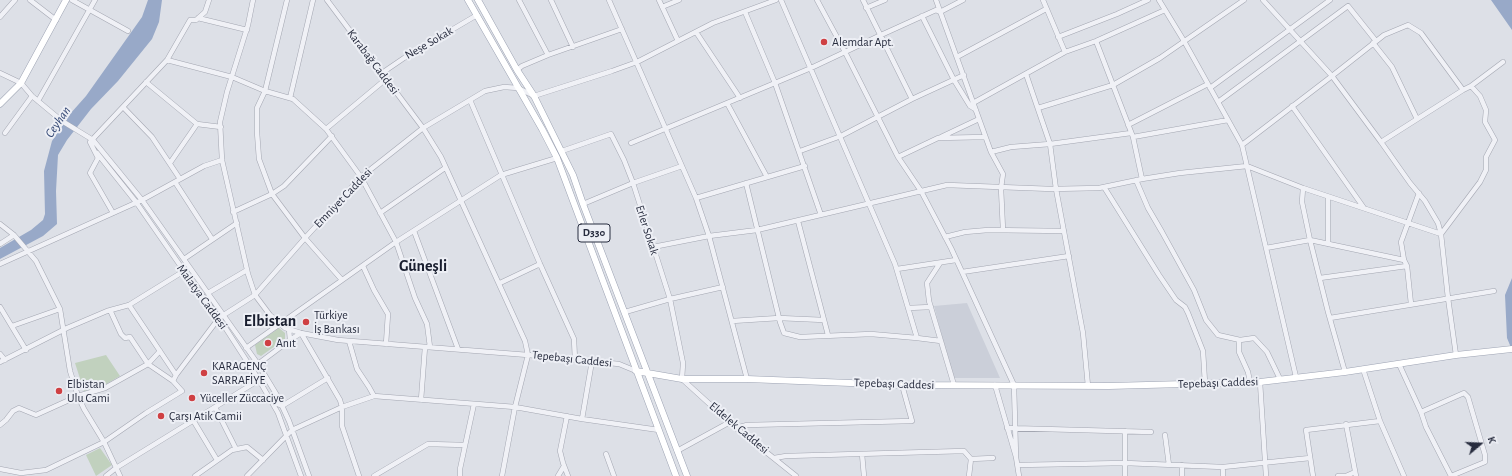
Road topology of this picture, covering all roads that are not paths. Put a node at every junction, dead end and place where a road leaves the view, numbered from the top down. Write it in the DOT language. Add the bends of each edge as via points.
graph roads {
  1 [pos="15,0"];
  2 [pos="30,0"];
  3 [pos="66,0"];
  4 [pos="72,0"];
  5 [pos="95,0"];
  6 [pos="209,0"];
  7 [pos="253,0"];
  8 [pos="287,0"];
  9 [pos="313,0"];
  10 [pos="327,0"];
  11 [pos="468,0"];
  12 [pos="478,0"];
  13 [pos="519,0"];
  14 [pos="550,0"];
  15 [pos="609,0"];
  16 [pos="659,0"];
  17 [pos="679,0"];
  18 [pos="776,0"];
  19 [pos="781,0"];
  20 [pos="816,0"];
  21 [pos="863,0"];
  22 [pos="885,0"];
  23 [pos="936,0"];
  24 [pos="963,0"];
  25 [pos="1043,0"];
  26 [pos="1148,0"];
  27 [pos="1159,0"];
  28 [pos="1244,0"];
  29 [pos="1263,0"];
  30 [pos="1330,0"];
  31 [pos="766,2"];
  32 [pos="662,7"];
  33 [pos="866,8"];
  34 [pos="1046,9"];
  35 [pos="90,10"];
  36 [pos="1165,10"];
  37 [pos="745,12"];
  38 [pos="940,12"];
  39 [pos="477,15"];
  40 [pos="922,16"];
  41 [pos="0,17"];
  42 [pos="198,18"];
  43 [pos="56,20"];
  44 [pos="622,29"];
  45 [pos="247,30"];
  46 [pos="1290,31"];
  47 [pos="128,32"];
  48 [pos="696,32"];
  49 [pos="881,35"];
  50 [pos="1058,37"];
  51 [pos="678,41"];
  52 [pos="1096,41"];
  53 [pos="1184,41"];
  54 [pos="1300,42"];
  55 [pos="1375,42"];
  56 [pos="573,46"];
  57 [pos="845,52"];
  58 [pos="1064,52"];
  59 [pos="548,55"];
  60 [pos="957,57"];
  61 [pos="167,60"];
  62 [pos="637,62"];
  63 [pos="1503,62"];
  64 [pos="811,68"];
  65 [pos="517,70"];
  66 [pos="0,73"];
  67 [pos="382,73"];
  68 [pos="1026,74"];
  69 [pos="964,75"];
  70 [pos="1332,76"];
  71 [pos="232,78"];
  72 [pos="386,79"];
  73 [pos="954,80"];
  74 [pos="146,82"];
  75 [pos="775,83"];
  76 [pos="21,84"];
  77 [pos="1113,85"];
  78 [pos="1209,86"];
  79 [pos="1471,86"];
  80 [pos="518,88"];
  81 [pos="1463,90"];
  82 [pos="265,91"];
  83 [pos="32,96"];
  84 [pos="534,96"];
  85 [pos="290,98"];
  86 [pos="740,98"];
  87 [pos="912,99"];
  88 [pos="470,100"];
  89 [pos="38,101"];
  90 [pos="1218,102"];
  91 [pos="727,103"];
  92 [pos="973,103"];
  93 [pos="0,104"];
  94 [pos="1292,106"];
  95 [pos="123,107"];
  96 [pos="1038,108"];
  97 [pos="975,109"];
  98 [pos="878,116"];
  99 [pos="979,119"];
  100 [pos="1417,119"];
  101 [pos="1228,120"];
  102 [pos="197,124"];
  103 [pos="1128,125"];
  104 [pos="220,127"];
  105 [pos="421,127"];
  106 [pos="326,129"];
  107 [pos="665,129"];
  108 [pos="5,133"];
  109 [pos="1132,135"];
  110 [pos="332,136"];
  111 [pos="841,136"];
  112 [pos="985,137"];
  113 [pos="938,138"];
  114 [pos="91,141"];
  115 [pos="1381,142"];
  116 [pos="631,143"];
  117 [pos="1050,144"];
  118 [pos="1242,145"];
  119 [pos="562,151"];
  120 [pos="800,151"];
  121 [pos="991,152"];
  122 [pos="898,157"];
  123 [pos="557,158"];
  124 [pos="222,160"];
  125 [pos="170,163"];
  126 [pos="682,166"];
  127 [pos="805,166"];
  128 [pos="1247,166"];
  129 [pos="445,168"];
  130 [pos="501,175"];
  131 [pos="768,176"];
  132 [pos="361,177"];
  133 [pos="1142,178"];
  134 [pos="180,179"];
  135 [pos="1136,180"];
  136 [pos="175,182"];
  137 [pos="633,183"];
  138 [pos="746,183"];
  139 [pos="1104,187"];
  140 [pos="1001,188"];
  141 [pos="1303,188"];
  142 [pos="1056,189"];
  143 [pos="921,191"];
  144 [pos="1419,193"];
  145 [pos="272,194"];
  146 [pos="1328,196"];
  147 [pos="696,198"];
  148 [pos="142,200"];
  149 [pos="460,201"];
  150 [pos="136,202"];
  151 [pos="583,204"];
  152 [pos="869,204"];
  153 [pos="1364,208"];
  154 [pos="233,212"];
  155 [pos="113,213"];
  156 [pos="380,213"];
  157 [pos="821,215"];
  158 [pos="798,221"];
  159 [pos="237,223"];
  160 [pos="1407,223"];
  161 [pos="0,224"];
  162 [pos="757,230"];
  163 [pos="1003,230"];
  164 [pos="414,231"];
  165 [pos="1064,231"];
  166 [pos="1441,234"];
  167 [pos="14,235"];
  168 [pos="709,236"];
  169 [pos="945,236"];
  170 [pos="304,238"];
  171 [pos="212,239"];
  172 [pos="1310,240"];
  173 [pos="396,242"];
  174 [pos="0,244"];
  175 [pos="1328,244"];
  176 [pos="653,247"];
  177 [pos="1266,248"];
  178 [pos="27,249"];
  179 [pos="1069,256"];
  180 [pos="184,259"];
  181 [pos="956,260"];
  182 [pos="1404,260"];
  183 [pos="940,263"];
  184 [pos="0,264"];
  185 [pos="540,264"];
  186 [pos="363,266"];
  187 [pos="1407,266"];
  188 [pos="897,269"];
  189 [pos="247,270"];
  190 [pos="184,271"];
  191 [pos="962,272"];
  192 [pos="1320,278"];
  193 [pos="342,280"];
  194 [pos="500,284"];
  195 [pos="723,287"];
  196 [pos="1494,291"];
  197 [pos="208,293"];
  198 [pos="255,295"];
  199 [pos="1448,298"];
  200 [pos="670,299"];
  201 [pos="1411,304"];
  202 [pos="129,305"];
  203 [pos="0,307"];
  204 [pos="931,307"];
  205 [pos="908,308"];
  206 [pos="60,309"];
  207 [pos="110,310"];
  208 [pos="625,312"];
  209 [pos="2,313"];
  210 [pos="221,317"];
  211 [pos="779,318"];
  212 [pos="1330,318"];
  213 [pos="824,320"];
  214 [pos="732,321"];
  215 [pos="280,323"];
  216 [pos="12,326"];
  217 [pos="287,329"];
  218 [pos="64,330"];
  219 [pos="301,333"];
  220 [pos="828,336"];
  221 [pos="917,338"];
  222 [pos="290,340"];
  223 [pos="1239,340"];
  224 [pos="349,341"];
  225 [pos="941,341"];
  226 [pos="386,344"];
  227 [pos="428,347"];
  228 [pos="246,348"];
  229 [pos="458,349"];
  230 [pos="1512,349"];
  231 [pos="26,350"];
  232 [pos="160,351"];
  233 [pos="0,354"];
  234 [pos="528,355"];
  235 [pos="1456,355"];
  236 [pos="575,360"];
  237 [pos="2,361"];
  238 [pos="592,362"];
  239 [pos="148,364"];
  240 [pos="258,364"];
  241 [pos="1399,364"];
  242 [pos="1363,369"];
  243 [pos="636,371"];
  244 [pos="647,372"];
  245 [pos="1345,372"];
  246 [pos="176,375"];
  247 [pos="1296,377"];
  248 [pos="328,378"];
  249 [pos="682,379"];
  250 [pos="747,379"];
  251 [pos="1280,379"];
  252 [pos="259,380"];
  253 [pos="173,381"];
  254 [pos="1250,382"];
  255 [pos="1260,382"];
  256 [pos="1205,383"];
  257 [pos="902,385"];
  258 [pos="995,385"];
  259 [pos="1014,385"];
  260 [pos="954,386"];
  261 [pos="1088,386"];
  262 [pos="78,396"];
  263 [pos="374,396"];
  264 [pos="229,398"];
  265 [pos="421,400"];
  266 [pos="271,401"];
  267 [pos="474,404"];
  268 [pos="282,406"];
  269 [pos="215,407"];
  270 [pos="342,407"];
  271 [pos="515,407"];
  272 [pos="1421,412"];
  273 [pos="566,416"];
  274 [pos="582,419"];
  275 [pos="193,420"];
  276 [pos="1380,421"];
  277 [pos="730,422"];
  278 [pos="1346,424"];
  279 [pos="0,425"];
  280 [pos="736,428"];
  281 [pos="1007,428"];
  282 [pos="1016,428"];
  283 [pos="292,430"];
  284 [pos="659,430"];
  285 [pos="1125,431"];
  286 [pos="1151,432"];
  287 [pos="1165,435"];
  288 [pos="286,436"];
  289 [pos="104,442"];
  290 [pos="465,445"];
  291 [pos="236,449"];
  292 [pos="677,451"];
  293 [pos="606,454"];
  294 [pos="862,454"];
  295 [pos="1016,457"];
  296 [pos="774,458"];
  297 [pos="993,458"];
  298 [pos="1310,458"];
  299 [pos="971,459"];
  300 [pos="217,460"];
  301 [pos="263,460"];
  302 [pos="1265,462"];
  303 [pos="1125,463"];
  304 [pos="1018,465"];
  305 [pos="1169,465"];
  306 [pos="564,466"];
  307 [pos="1182,466"];
  308 [pos="1223,467"];
  309 [pos="116,468"];
  310 [pos="0,469"];
  311 [pos="1356,474"];
  312 [pos="106,476"];
  313 [pos="120,476"];
  314 [pos="195,476"];
  315 [pos="247,476"];
  316 [pos="301,476"];
  317 [pos="309,476"];
  318 [pos="359,476"];
  319 [pos="374,476"];
  320 [pos="460,476"];
  321 [pos="502,476"];
  322 [pos="558,476"];
  323 [pos="568,476"];
  324 [pos="614,476"];
  325 [pos="676,476"];
  326 [pos="687,476"];
  327 [pos="796,476"];
  328 [pos="864,476"];
  329 [pos="969,476"];
  330 [pos="1019,476"];
  331 [pos="1125,476"];
  332 [pos="1182,476"];
  333 [pos="1223,476"];
  334 [pos="1266,476"];
  335 [pos="1313,476"];
  336 [pos="1338,476"];
  337 [pos="1404,476"];
  338 [pos="1451,476"];
  1 -- 41 [label="street"];
  2 -- 43 [label="street"];
  3 -- 43 [label="main road"];
  4 -- 35 [label="street"];
  5 -- 35 [label="street"];
  6 -- 42 [label="street" via="205,12"];
  7 -- 45 [label="street"];
  8 -- 82 [label="street"];
  9 -- 85 [label="street"];
  10 -- 67 [label="street, Karabağ Caddesi"];
  11 -- 39 [label="main road, D330"];
  12 -- 65 [label="main road, D330"];
  13 -- 59 [label="street"];
  14 -- 56 [label="street"];
  15 -- 44 [label="street"];
  16 -- 32 [label="street"];
  17 -- 32 [label="street"];
  18 -- 31 [label="street"];
  19 -- 64 [label="street"];
  20 -- 57 [label="street"];
  21 -- 33 [label="street"];
  22 -- 33 [label="street"];
  23 -- 38 [label="street"];
  24 -- 38 [label="street"];
  25 -- 34 [label="street"];
  26 -- 50 [label="street"];
  27 -- 36 [label="street"];
  28 -- 53 [label="street"];
  29 -- 46 [label="street"];
  30 -- 46 [label="street"];
  31 -- 37 [label="street"];
  32 -- 51 [label="street"];
  33 -- 49 [label="street"];
  34 -- 50 [label="street"];
  34 -- 60 [label="street"];
  35 -- 47 [label="street"];
  35 -- 89 [label="street"];
  36 -- 52 [label="street"];
  36 -- 53 [label="street"];
  37 -- 48 [label="street"];
  37 -- 75 [label="street"];
  38 -- 40 [label="street" via="936,10"];
  38 -- 60 [label="street"];
  39 -- 67 [label="street, Neşe Sokak"];
  39 -- 80 [label="main road, D330"];
  40 -- 49 [label="street"];
  40 -- 73 [label="street"];
  42 -- 45 [label="street"];
  42 -- 61 [label="street" via="190,20"];
  43 -- 76 [label="main road"];
  44 -- 56 [label="street"];
  44 -- 62 [label="street"];
  45 -- 71 [label="street"];
  46 -- 54 [label="street"];
  46 -- 78 [label="street"];
  48 -- 51 [label="street"];
  48 -- 86 [label="street"];
  49 -- 57 [label="street"];
  49 -- 87 [label="street"];
  50 -- 58 [label="street"];
  51 -- 62 [label="street"];
  52 -- 58 [label="street"];
  52 -- 77 [label="street"];
  53 -- 77 [label="street"];
  53 -- 78 [label="street"];
  54 -- 55 [label="street" via="1348,6"];
  54 -- 70 [label="street"];
  54 -- 90 [label="street"];
  55 -- 70 [label="street"];
  55 -- 81 [label="street" via="1384,35 1408,25 1421,33"];
  55 -- 100 [label="street" via="1392,67"];
  56 -- 59 [label="street"];
  57 -- 64 [label="street"];
  57 -- 98 [label="street"];
  58 -- 68 [label="street"];
  59 -- 65 [label="street"];
  60 -- 69 [label="street"];
  61 -- 71 [label="street"];
  61 -- 74 [label="street"];
  62 -- 84 [label="street"];
  62 -- 107 [label="street"];
  63 -- 79 [label="street"];
  64 -- 75 [label="street"];
  64 -- 111 [label="street"];
  65 -- 84 [label="main road, D330"];
  66 -- 76 [label="street"];
  67 -- 72 [label="street, Karabağ Caddesi"];
  68 -- 92 [label="street"];
  68 -- 96 [label="street"];
  69 -- 73 [label="street"];
  69 -- 92 [label="street"];
  70 -- 94 [label="street"];
  70 -- 115 [label="street"];
  71 -- 82 [label="street"];
  71 -- 104 [label="street"];
  72 -- 105 [label="street, Karabağ Caddesi"];
  72 -- 106 [label="street"];
  73 -- 87 [label="street"];
  73 -- 97 [label="street" via="970,106"];
  74 -- 95 [label="street"];
  74 -- 102 [label="street"];
  75 -- 86 [label="street"];
  75 -- 120 [label="street"];
  76 -- 83 [label="street"];
  76 -- 93 [label="main road"];
  77 -- 96 [label="street"];
  77 -- 103 [label="street"];
  78 -- 90 [label="street"];
  78 -- 103 [label="street"];
  79 -- 81 [label="street"];
  79 -- 166 [label="street" via="1480,96 1486,110 1485,122 1495,140 1486,157 1486,170 1480,182"];
  80 -- 84 [label="street"];
  80 -- 88 [label="street, Emniyet Caddesi" via="504,87 485,91"];
  80 -- 123 [label="main road, D330"];
  81 -- 100 [label="street"];
  82 -- 85 [label="street"];
  82 -- 145 [label="street" via="257,108 257,132 259,159"];
  83 -- 89 [label="street"];
  83 -- 108 [label="street"];
  84 -- 119 [label="main road, D330"];
  85 -- 106 [label="street"];
  86 -- 91 [label="street"];
  87 -- 98 [label="street"];
  88 -- 105 [label="street, Emniyet Caddesi"];
  88 -- 130 [label="street"];
  89 -- 114 [label="street"];
  90 -- 101 [label="street"];
  91 -- 107 [label="street"];
  91 -- 131 [label="street"];
  92 -- 97 [label="street"];
  94 -- 118 [label="street"];
  94 -- 153 [label="street"];
  95 -- 114 [label="street"];
  95 -- 125 [label="street" via="152,137"];
  96 -- 117 [label="street"];
  97 -- 99 [label="street"];
  98 -- 111 [label="street"];
  98 -- 122 [label="street"];
  99 -- 112 [label="street"];
  99 -- 113 [label="street"];
  100 -- 115 [label="street"];
  101 -- 109 [label="street"];
  101 -- 118 [label="street"];
  102 -- 104 [label="street"];
  102 -- 125 [label="street"];
  103 -- 109 [label="street"];
  104 -- 124 [label="street"];
  105 -- 129 [label="street, Karabağ Caddesi"];
  105 -- 132 [label="street, Emniyet Caddesi"];
  106 -- 110 [label="street"];
  107 -- 116 [label="street"];
  107 -- 126 [label="street"];
  109 -- 117 [label="street"];
  109 -- 133 [label="street"];
  110 -- 132 [label="street"];
  110 -- 145 [label="street" via="284,186"];
  111 -- 120 [label="street"];
  111 -- 152 [label="street"];
  112 -- 113 [label="street"];
  112 -- 121 [label="street"];
  113 -- 122 [label="street"];
  114 -- 148 [label="street"];
  114 -- 150 [label="street, Malatya Caddesi"];
  114 -- 155 [label="street" via="98,158 90,173"];
  115 -- 144 [label="street"];
  117 -- 121 [label="street" via="1011,147"];
  117 -- 142 [label="street"];
  118 -- 128 [label="street"];
  119 -- 137 [label="street, Erler Sokak" via="611,134"];
  119 -- 151 [label="main road, D330"];
  120 -- 127 [label="street"];
  121 -- 140 [label="street" via="1003,174"];
  122 -- 143 [label="street"];
  123 -- 130 [label="street"];
  123 -- 243 [label="main road, D330"];
  124 -- 134 [label="street"];
  124 -- 154 [label="street"];
  125 -- 134 [label="street"];
  126 -- 137 [label="street"];
  126 -- 147 [label="street"];
  127 -- 131 [label="street"];
  127 -- 157 [label="street"];
  128 -- 133 [label="street"];
  128 -- 141 [label="street"];
  128 -- 177 [label="street"];
  129 -- 149 [label="street, Karabağ Caddesi"];
  129 -- 156 [label="street"];
  130 -- 149 [label="street"];
  130 -- 185 [label="street"];
  131 -- 138 [label="street"];
  132 -- 156 [label="street"];
  132 -- 170 [label="street, Emniyet Caddesi"];
  133 -- 135 [label="street"];
  134 -- 136 [label="street"];
  135 -- 139 [label="street"];
  135 -- 223 [label="street" via="1148,208 1194,290 1206,320 1218,335"];
  136 -- 148 [label="street"];
  136 -- 171 [label="street"];
  137 -- 151 [label="street"];
  137 -- 176 [label="street, Erler Sokak"];
  138 -- 147 [label="street"];
  138 -- 162 [label="street"];
  139 -- 142 [label="street"];
  139 -- 256 [label="street" via="1159,275 1176,300 1188,312 1204,352"];
  140 -- 142 [label="street"];
  140 -- 143 [label="street" via="947,185"];
  140 -- 163 [label="street"];
  141 -- 146 [label="street"];
  141 -- 172 [label="street" via="1302,202"];
  142 -- 165 [label="street"];
  143 -- 152 [label="street"];
  143 -- 169 [label="street"];
  144 -- 160 [label="street"];
  144 -- 166 [label="street" via="1438,223"];
  145 -- 154 [label="street"];
  145 -- 170 [label="street"];
  146 -- 153 [label="street"];
  146 -- 175 [label="street"];
  147 -- 168 [label="street"];
  148 -- 150 [label="street"];
  148 -- 180 [label="street"];
  149 -- 164 [label="street"];
  149 -- 194 [label="street, Karabağ Caddesi"];
  150 -- 155 [label="street"];
  150 -- 190 [label="street, Malatya Caddesi"];
  151 -- 208 [label="main road, D330"];
  152 -- 157 [label="street"];
  152 -- 188 [label="street"];
  153 -- 160 [label="street"];
  154 -- 159 [label="street"];
  155 -- 178 [label="street"];
  156 -- 173 [label="street"];
  157 -- 158 [label="street"];
  158 -- 162 [label="street"];
  158 -- 213 [label="street"];
  159 -- 171 [label="street"];
  159 -- 189 [label="street"];
  160 -- 166 [label="street"];
  160 -- 182 [label="street" via="1400,242"];
  161 -- 167 [label="street"];
  162 -- 168 [label="street"];
  162 -- 211 [label="street"];
  163 -- 165 [label="street"];
  163 -- 169 [label="street"];
  164 -- 173 [label="street"];
  164 -- 229 [label="street"];
  165 -- 179 [label="street"];
  166 -- 199 [label="street"];
  167 -- 174 [label="street"];
  167 -- 178 [label="street"];
  168 -- 176 [label="street"];
  168 -- 195 [label="street"];
  169 -- 181 [label="street"];
  170 -- 193 [label="street"];
  170 -- 198 [label="street, Emniyet Caddesi"];
  171 -- 180 [label="street"];
  172 -- 175 [label="street"];
  172 -- 177 [label="street"];
  172 -- 192 [label="street"];
  173 -- 186 [label="street"];
  173 -- 227 [label="street" via="415,298 427,324"];
  175 -- 182 [label="street"];
  176 -- 200 [label="street, Erler Sokak"];
  177 -- 247 [label="street"];
  178 -- 184 [label="street"];
  178 -- 206 [label="street" via="36,261"];
  179 -- 191 [label="street"];
  179 -- 261 [label="street" via="1083,333"];
  180 -- 197 [label="street"];
  181 -- 183 [label="street"];
  181 -- 191 [label="street"];
  182 -- 187 [label="street"];
  183 -- 188 [label="street"];
  183 -- 204 [label="street" via="927,283"];
  185 -- 194 [label="street"];
  185 -- 236 [label="street" via="574,339"];
  186 -- 193 [label="street"];
  186 -- 226 [label="street" via="388,314"];
  187 -- 192 [label="street"];
  187 -- 201 [label="street"];
  188 -- 205 [label="street"];
  189 -- 197 [label="street"];
  189 -- 198 [label="street"];
  190 -- 202 [label="street"];
  190 -- 210 [label="street, Malatya Caddesi"];
  191 -- 259 [label="street"];
  192 -- 212 [label="street"];
  193 -- 215 [label="street"];
  194 -- 234 [label="street, Karabağ Caddesi" via="525,341"];
  195 -- 200 [label="street"];
  195 -- 214 [label="street"];
  196 -- 199 [label="street"];
  197 -- 210 [label="street"];
  198 -- 210 [label="street, Emniyet Caddesi"];
  198 -- 215 [label="street" via="270,315"];
  199 -- 201 [label="street"];
  199 -- 235 [label="street"];
  200 -- 208 [label="street"];
  200 -- 249 [label="street, Erler Sokak" via="683,363"];
  201 -- 212 [label="street"];
  202 -- 207 [label="street"];
  202 -- 232 [label="street"];
  203 -- 209 [label="street"];
  204 -- 205 [label="street"];
  204 -- 225 [label="street"];
  205 -- 221 [label="street"];
  206 -- 216 [label="street"];
  206 -- 218 [label="street"];
  207 -- 218 [label="street"];
  207 -- 239 [label="street" via="121,334 126,338 130,337"];
  208 -- 244 [label="main road, D330"];
  209 -- 216 [label="street"];
  210 -- 228 [label="street"];
  210 -- 246 [label="street"];
  210 -- 252 [label="street, Malatya Caddesi"];
  211 -- 213 [label="street"];
  211 -- 214 [label="street"];
  211 -- 220 [label="street" via="784,333"];
  212 -- 245 [label="street"];
  213 -- 220 [label="street"];
  214 -- 250 [label="street"];
  215 -- 217 [label="street"];
  215 -- 228 [label="street"];
  216 -- 231 [label="street"];
  217 -- 219 [label="street, Tepebaşı Caddesi"];
  217 -- 222 [label="street"];
  218 -- 231 [label="street"];
  218 -- 262 [label="street" via="70,371"];
  219 -- 222 [label="street"];
  219 -- 224 [label="street, Tepebaşı Caddesi"];
  219 -- 248 [label="street"];
  220 -- 221 [label="street" via="871,334"];
  221 -- 225 [label="street"];
  222 -- 240 [label="street"];
  223 -- 251 [label="street" via="1254,338 1273,362"];
  223 -- 254 [label="street" via="1239,352"];
  224 -- 226 [label="street, Tepebaşı Caddesi"];
  224 -- 263 [label="street" via="357,369"];
  225 -- 260 [label="street"];
  226 -- 227 [label="street, Tepebaşı Caddesi"];
  227 -- 229 [label="street, Tepebaşı Caddesi"];
  227 -- 265 [label="street"];
  228 -- 240 [label="street"];
  229 -- 234 [label="street, Tepebaşı Caddesi"];
  230 -- 235 [label="main road, Tepebaşı Caddesi"];
  231 -- 237 [label="street"];
  232 -- 239 [label="street"];
  232 -- 246 [label="street"];
  233 -- 237 [label="street"];
  234 -- 236 [label="street, Tepebaşı Caddesi"];
  234 -- 271 [label="street"];
  235 -- 241 [label="main road, Tepebaşı Caddesi"];
  236 -- 238 [label="street, Tepebaşı Caddesi"];
  238 -- 243 [label="street, Tepebaşı Caddesi" via="619,364"];
  238 -- 274 [label="street"];
  239 -- 253 [label="street"];
  239 -- 262 [label="street" via="104,388"];
  240 -- 268 [label="street"];
  241 -- 242 [label="main road, Tepebaşı Caddesi"];
  241 -- 272 [label="street"];
  242 -- 245 [label="main road, Tepebaşı Caddesi"];
  242 -- 276 [label="street"];
  243 -- 244 [label="main road, Tepebaşı Caddesi"];
  243 -- 284 [label="main road, D330"];
  244 -- 249 [label="main road, Tepebaşı Caddesi"];
  244 -- 292 [label="main road, D330"];
  245 -- 247 [label="main road, Tepebaşı Caddesi"];
  246 -- 253 [label="street"];
  247 -- 251 [label="main road, Tepebaşı Caddesi"];
  248 -- 268 [label="street"];
  248 -- 270 [label="street"];
  249 -- 250 [label="main road, Tepebaşı Caddesi"];
  249 -- 277 [label="street, Eldelek Caddesi"];
  250 -- 257 [label="main road, Tepebaşı Caddesi"];
  251 -- 255 [label="main road, Tepebaşı Caddesi"];
  252 -- 264 [label="street"];
  252 -- 266 [label="street, Malatya Caddesi"];
  253 -- 289 [label="street" via="182,391"];
  254 -- 255 [label="main road, Tepebaşı Caddesi"];
  254 -- 256 [label="main road, Tepebaşı Caddesi"];
  255 -- 302 [label="street"];
  256 -- 261 [label="main road, Tepebaşı Caddesi"];
  257 -- 260 [label="main road, Tepebaşı Caddesi"];
  257 -- 280 [label="street" via="912,421 747,425"];
  258 -- 259 [label="main road, Tepebaşı Caddesi"];
  258 -- 260 [label="main road, Tepebaşı Caddesi"];
  258 -- 281 [label="street"];
  259 -- 261 [label="main road, Tepebaşı Caddesi"];
  259 -- 282 [label="street"];
  262 -- 279 [label="street" via="36,415 19,408"];
  262 -- 289 [label="street"];
  263 -- 265 [label="street"];
  263 -- 270 [label="street"];
  264 -- 266 [label="street"];
  264 -- 269 [label="street"];
  265 -- 267 [label="street"];
  266 -- 268 [label="street"];
  266 -- 288 [label="street, Malatya Caddesi"];
  267 -- 271 [label="street"];
  267 -- 290 [label="street"];
  268 -- 283 [label="street"];
  269 -- 275 [label="street"];
  269 -- 291 [label="street"];
  270 -- 283 [label="street"];
  270 -- 318 [label="street" via="342,426"];
  271 -- 273 [label="street"];
  271 -- 321 [label="street"];
  272 -- 338 [label="street"];
  272 -- 338 [label="street" via="1464,394 1468,397 1485,462"];
  273 -- 274 [label="street"];
  273 -- 306 [label="street" via="560,451"];
  274 -- 284 [label="street"];
  275 -- 300 [label="street"];
  275 -- 309 [label="street"];
  276 -- 278 [label="street"];
  276 -- 337 [label="street"];
  277 -- 280 [label="street, Eldelek Caddesi"];
  277 -- 292 [label="street"];
  278 -- 298 [label="street" via="1306,430"];
  278 -- 311 [label="street"];
  280 -- 296 [label="street, Eldelek Caddesi"];
  281 -- 282 [label="street"];
  281 -- 295 [label="street"];
  282 -- 285 [label="street"];
  282 -- 295 [label="street"];
  283 -- 288 [label="street"];
  283 -- 317 [label="street"];
  284 -- 325 [label="main road, D330"];
  285 -- 286 [label="street"];
  285 -- 303 [label="street"];
  287 -- 305 [label="street"];
  288 -- 301 [label="street"];
  288 -- 316 [label="street, Malatya Caddesi"];
  289 -- 309 [label="street"];
  289 -- 310 [label="street" via="39,472 21,473"];
  290 -- 319 [label="street" via="428,444"];
  290 -- 320 [label="street"];
  291 -- 300 [label="street"];
  291 -- 301 [label="street" via="247,446"];
  292 -- 326 [label="main road, D330"];
  293 -- 324 [label="street"];
  294 -- 296 [label="street"];
  294 -- 299 [label="street" via="964,451"];
  294 -- 328 [label="street"];
  295 -- 304 [label="street"];
  296 -- 327 [label="street, Eldelek Caddesi"];
  297 -- 299 [label="street"];
  298 -- 302 [label="street"];
  298 -- 335 [label="street"];
  299 -- 329 [label="street"];
  300 -- 314 [label="street"];
  301 -- 315 [label="street"];
  302 -- 308 [label="street"];
  302 -- 334 [label="street"];
  303 -- 304 [label="street"];
  303 -- 305 [label="street"];
  303 -- 331 [label="street"];
  304 -- 330 [label="street"];
  305 -- 307 [label="street"];
  306 -- 322 [label="street"];
  306 -- 323 [label="street"];
  307 -- 308 [label="street"];
  307 -- 332 [label="street"];
  308 -- 333 [label="street"];
  309 -- 312 [label="street"];
  309 -- 313 [label="street"];
  311 -- 336 [label="street"];
}
